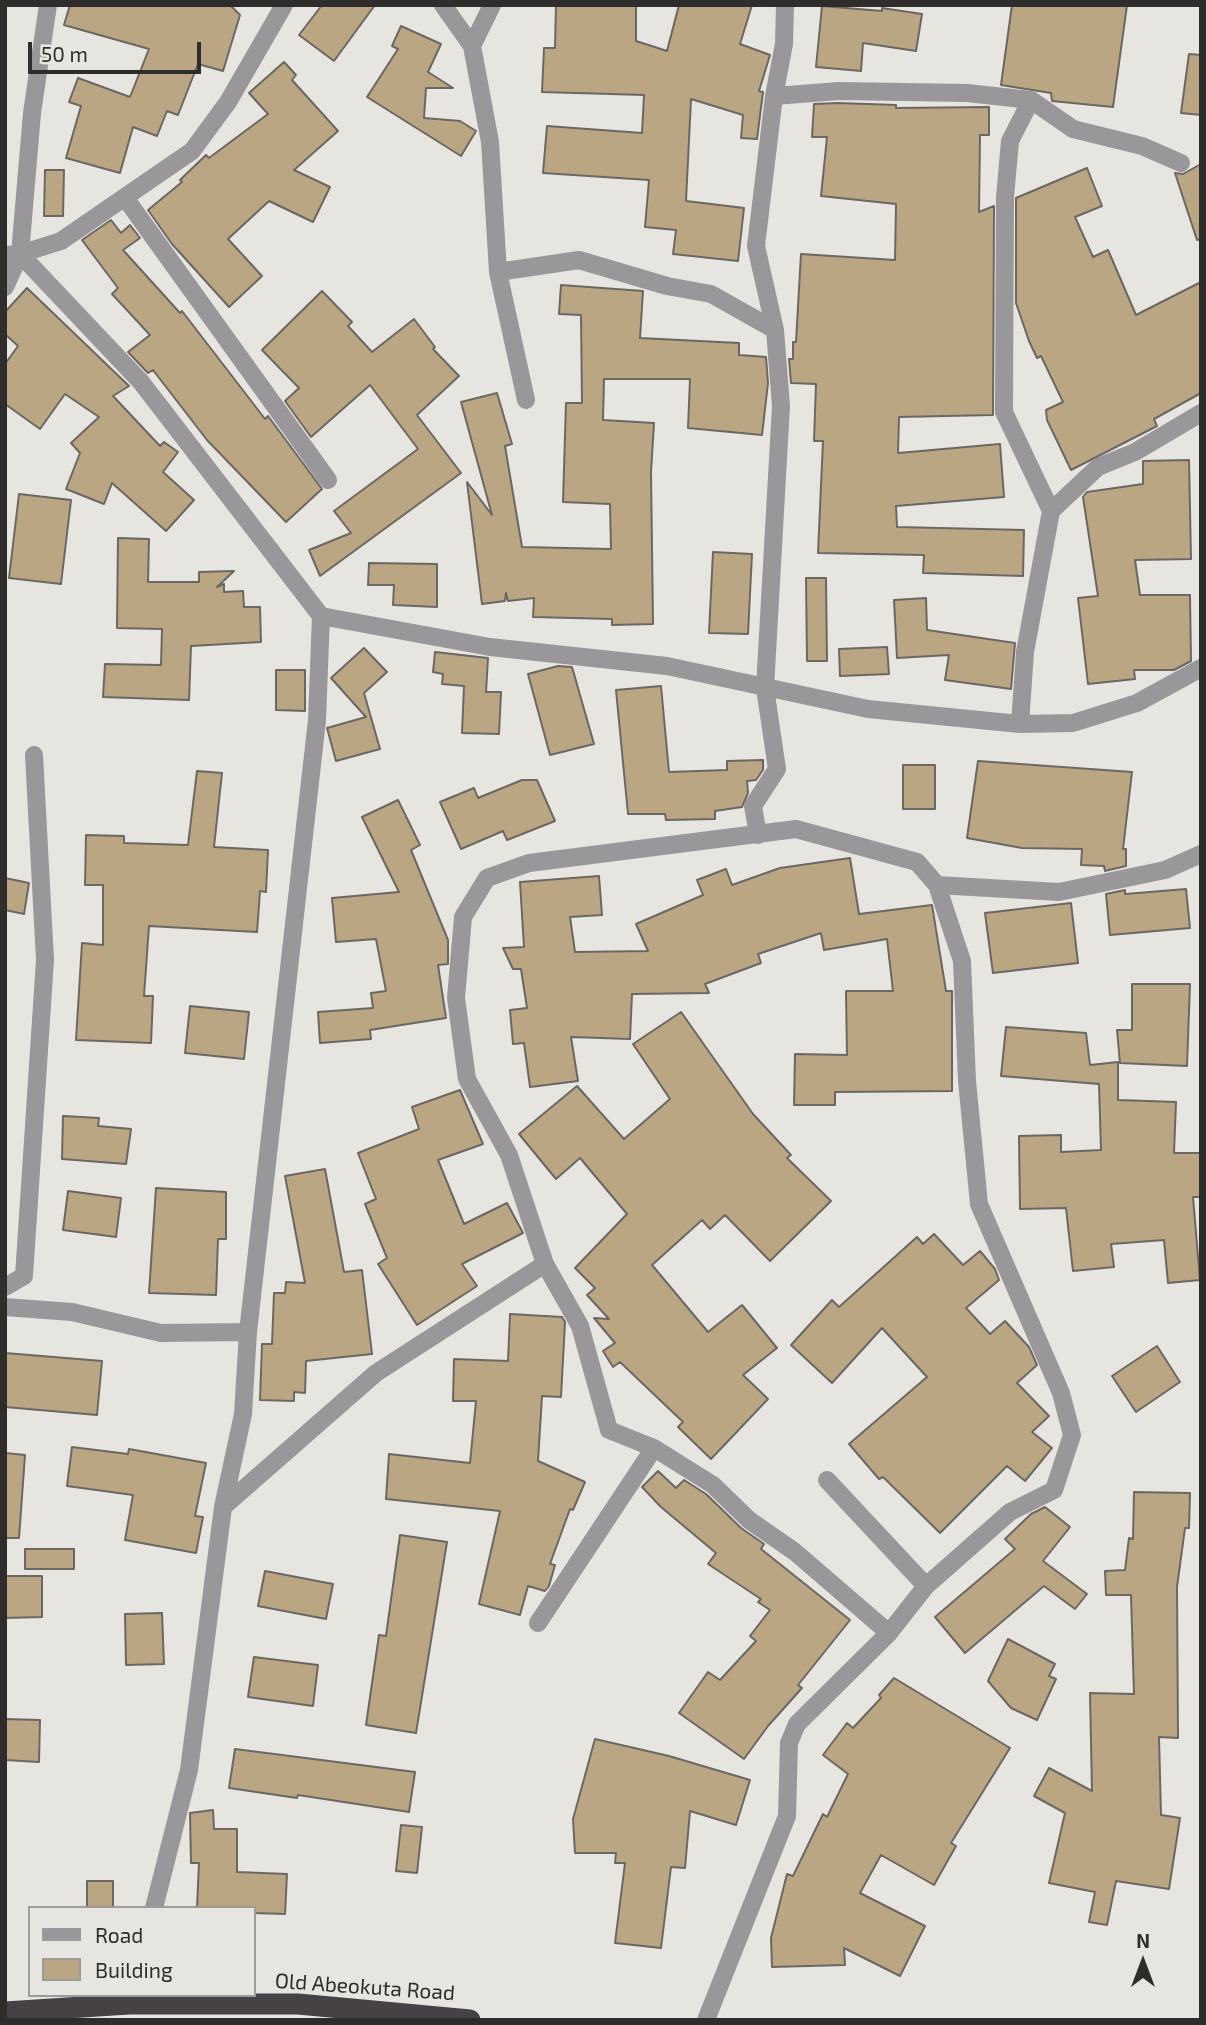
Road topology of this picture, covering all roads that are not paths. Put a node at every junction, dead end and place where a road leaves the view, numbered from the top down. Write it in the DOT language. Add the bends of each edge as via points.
graph roads {
  1 [pos="48,5"];
  2 [pos="284,5"];
  3 [pos="443,5"];
  4 [pos="492,5"];
  5 [pos="785,5"];
  6 [pos="472,46"];
  7 [pos="774,96"];
  8 [pos="1031,100"];
  9 [pos="1181,163"];
  10 [pos="126,199"];
  11 [pos="13,254"];
  12 [pos="498,272"];
  13 [pos="5,287"];
  14 [pos="775,330"];
  15 [pos="526,400"];
  16 [pos="1201,413"];
  17 [pos="328,480"];
  18 [pos="1051,511"];
  19 [pos="321,616"];
  20 [pos="1201,668"];
  21 [pos="765,688"];
  22 [pos="1020,724"];
  23 [pos="33,755"];
  24 [pos="758,835"];
  25 [pos="1201,854"];
  26 [pos="937,885"];
  27 [pos="545,1264"];
  28 [pos="5,1287"];
  29 [pos="5,1307"];
  30 [pos="248,1332"];
  31 [pos="654,1448"];
  32 [pos="827,1480"];
  33 [pos="223,1507"];
  34 [pos="926,1586"];
  35 [pos="538,1623"];
  36 [pos="888,1633"];
  37 [pos="155,1906"];
  38 [pos="130,1999"];
  39 [pos="5,2012"];
  40 [pos="298,2012"];
  41 [pos="470,2020"];
  42 [pos="706,2020"];
  1 -- 11 [label="street"];
  2 -- 10 [label="street" via="228,102 192,151"];
  3 -- 6 [label="street"];
  4 -- 6 [label="street"];
  5 -- 7 [label="street" via="785,44"];
  6 -- 12 [label="street" via="491,142"];
  7 -- 8 [label="street" via="839,91 967,93"];
  7 -- 14 [label="street" via="756,246"];
  8 -- 9 [label="street" via="1073,129 1142,146"];
  8 -- 18 [label="street" via="1010,141 1005,197 1004,412"];
  10 -- 11 [label="street" via="61,241"];
  10 -- 17 [label="street"];
  11 -- 13 [label="street"];
  11 -- 19 [label="street" via="141,382"];
  12 -- 14 [label="street" via="579,260 711,294"];
  12 -- 15 [label="street"];
  14 -- 21 [label="street" via="781,406"];
  16 -- 18 [label="street" via="1135,452 1098,467"];
  18 -- 22 [label="street" via="1025,652"];
  19 -- 21 [label="street" via="491,648 667,666"];
  19 -- 30 [label="street" via="317,720"];
  20 -- 22 [label="street" via="1137,703 1073,723"];
  21 -- 22 [label="street" via="868,709"];
  21 -- 24 [label="street" via="777,769 753,806"];
  23 -- 28 [label="street" via="45,960 24,1276"];
  24 -- 26 [label="street" via="796,829 857,843 917,862"];
  24 -- 27 [label="street" via="529,863 487,878 463,917 456,998 467,1079 509,1155"];
  25 -- 26 [label="street" via="1165,870 1059,892"];
  26 -- 34 [label="street" via="962,961 979,1204 1061,1393 1072,1435 1054,1490 1010,1512"];
  27 -- 31 [label="street" via="580,1326 609,1430"];
  27 -- 33 [label="street" via="376,1373"];
  29 -- 30 [label="street" via="72,1312 161,1333"];
  30 -- 33 [label="street" via="243,1414"];
  31 -- 35 [label="street"];
  31 -- 36 [label="street" via="713,1485"];
  32 -- 34 [label="street"];
  33 -- 37 [label="street" via="189,1770"];
  34 -- 36 [label="street"];
  36 -- 42 [label="street" via="797,1724 789,1743 787,1816"];
  38 -- 39 [label="highway, Old Abeokuta Road"];
  38 -- 40 [label="highway, Old Abeokuta Road"];
  40 -- 41 [label="highway, Old Abeokuta Road"];
}
